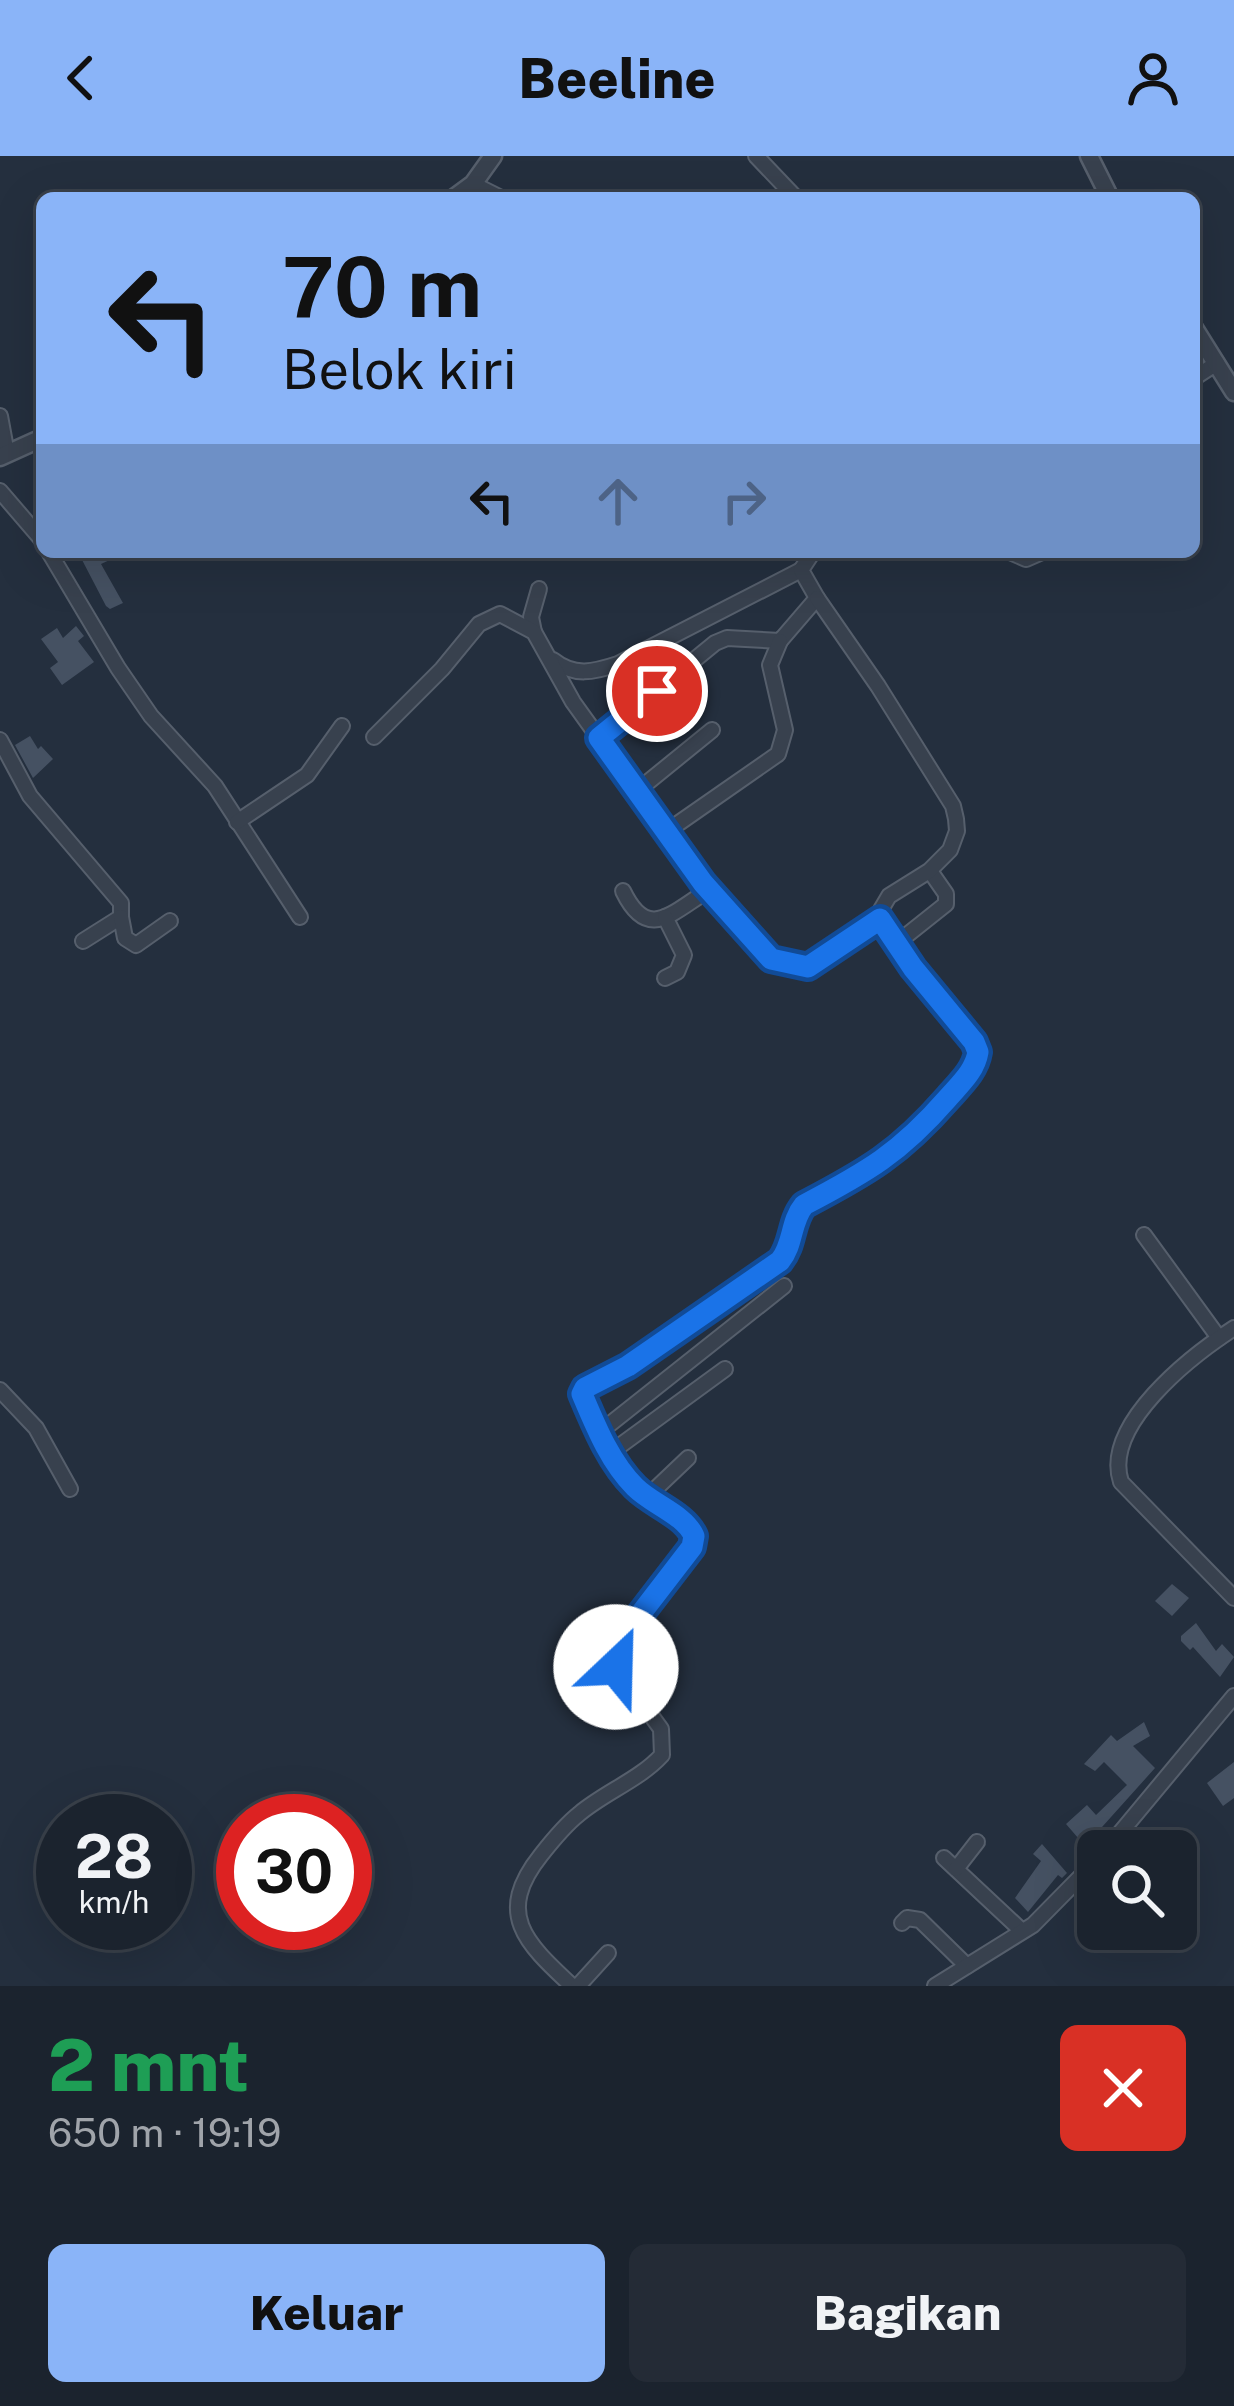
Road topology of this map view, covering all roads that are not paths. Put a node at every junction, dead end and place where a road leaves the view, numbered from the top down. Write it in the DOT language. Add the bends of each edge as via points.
graph roads {
  1 [pos="493,156"];
  2 [pos="756,156"];
  3 [pos="1089,156"];
  4 [pos="472,184"];
  5 [pos="462,192"];
  6 [pos="489,192"];
  7 [pos="790,192"];
  8 [pos="1102,192"];
  9 [pos="1200,337"];
  10 [pos="1217,363"];
  11 [pos="1200,374"];
  12 [pos="1234,392"];
  13 [pos="0,416"];
  14 [pos="36,441"];
  15 [pos="3,455"];
  16 [pos="0,491"];
  17 [pos="36,533"];
  18 [pos="53,558"];
  19 [pos="809,558"];
  20 [pos="801,570"];
  21 [pos="538,589"];
  22 [pos="817,598"];
  23 [pos="534,632"];
  24 [pos="780,641"];
  25 [pos="549,656"];
  26 [pos="342,726"];
  27 [pos="712,730"];
  28 [pos="374,737"];
  29 [pos="599,738"];
  30 [pos="0,740"];
  31 [pos="637,791"];
  32 [pos="237,822"];
  33 [pos="666,832"];
  34 [pos="929,871"];
  35 [pos="709,890"];
  36 [pos="622,891"];
  37 [pos="300,916"];
  38 [pos="121,917"];
  39 [pos="665,917"];
  40 [pos="880,919"];
  41 [pos="170,921"];
  42 [pos="82,940"];
  43 [pos="897,944"];
  44 [pos="665,978"];
  45 [pos="1144,1235"];
  46 [pos="784,1286"];
  47 [pos="1234,1328"];
  48 [pos="1220,1338"];
  49 [pos="725,1369"];
  50 [pos="0,1390"];
  51 [pos="600,1432"];
  52 [pos="610,1453"];
  53 [pos="688,1458"];
  54 [pos="70,1490"];
  55 [pos="647,1497"];
  56 [pos="1234,1598"];
  57 [pos="1234,1696"];
  58 [pos="1122,1830"];
  59 [pos="977,1842"];
  60 [pos="1077,1879"];
  61 [pos="902,1924"];
  62 [pos="1022,1931"];
  63 [pos="608,1953"];
  64 [pos="967,1966"];
  65 [pos="575,1986"];
  66 [pos="935,1986"];
  1 -- 4 [label="street"];
  2 -- 7 [label="street"];
  3 -- 8 [label="street"];
  4 -- 5 [label="street"];
  4 -- 6 [label="street"];
  9 -- 10 [label="street"];
  10 -- 11 [label="street"];
  10 -- 12 [label="street"];
  13 -- 15 [label="street"];
  14 -- 15 [label="street"];
  16 -- 17 [label="street"];
  18 -- 32 [label="street" via="129,684"];
  19 -- 20 [label="street"];
  20 -- 22 [label="street"];
  20 -- 25 [label="street" via="606,668 577,672"];
  21 -- 23 [label="street"];
  22 -- 24 [label="street"];
  22 -- 34 [label="street" via="952,806 955,841"];
  23 -- 25 [label="street"];
  23 -- 28 [label="street" via="500,614 478,624"];
  24 -- 29 [label="street" via="715,644"];
  24 -- 33 [label="street" via="770,665 785,730 778,754"];
  25 -- 29 [label="street"];
  26 -- 32 [label="street" via="307,775"];
  27 -- 31 [label="street"];
  29 -- 31 [label="street"];
  30 -- 38 [label="street" via="30,796 121,903"];
  31 -- 33 [label="street"];
  32 -- 37 [label="street"];
  33 -- 35 [label="street"];
  34 -- 40 [label="street" via="889,896"];
  34 -- 43 [label="street" via="946,904"];
  35 -- 39 [label="street"];
  35 -- 40 [label="street" via="771,959 794,967 808,967"];
  36 -- 39 [label="street" via="641,920"];
  38 -- 41 [label="street" via="125,938 136,945"];
  38 -- 42 [label="street"];
  39 -- 44 [label="street" via="684,955"];
  40 -- 43 [label="street"];
  43 -- 51 [label="street" via="974,1042 977,1062 912,1139 804,1205 780,1261 585,1388"];
  45 -- 48 [label="street"];
  46 -- 51 [label="street"];
  47 -- 48 [label="street"];
  48 -- 56 [label="street" via="1139,1414 1117,1448 1116,1467 1121,1482"];
  49 -- 52 [label="street"];
  50 -- 54 [label="street" via="36,1428"];
  51 -- 52 [label="street"];
  52 -- 55 [label="street"];
  53 -- 55 [label="street"];
  55 -- 65 [label="street" via="694,1536 615,1658 665,1748 578,1814 518,1895 529,1942"];
  57 -- 58 [label="street"];
  59 -- 62 [label="street" via="950,1863"];
  60 -- 62 [label="street"];
  61 -- 64 [label="street" via="920,1920"];
  62 -- 64 [label="street"];
  63 -- 65 [label="street"];
  64 -- 66 [label="street"];
}
